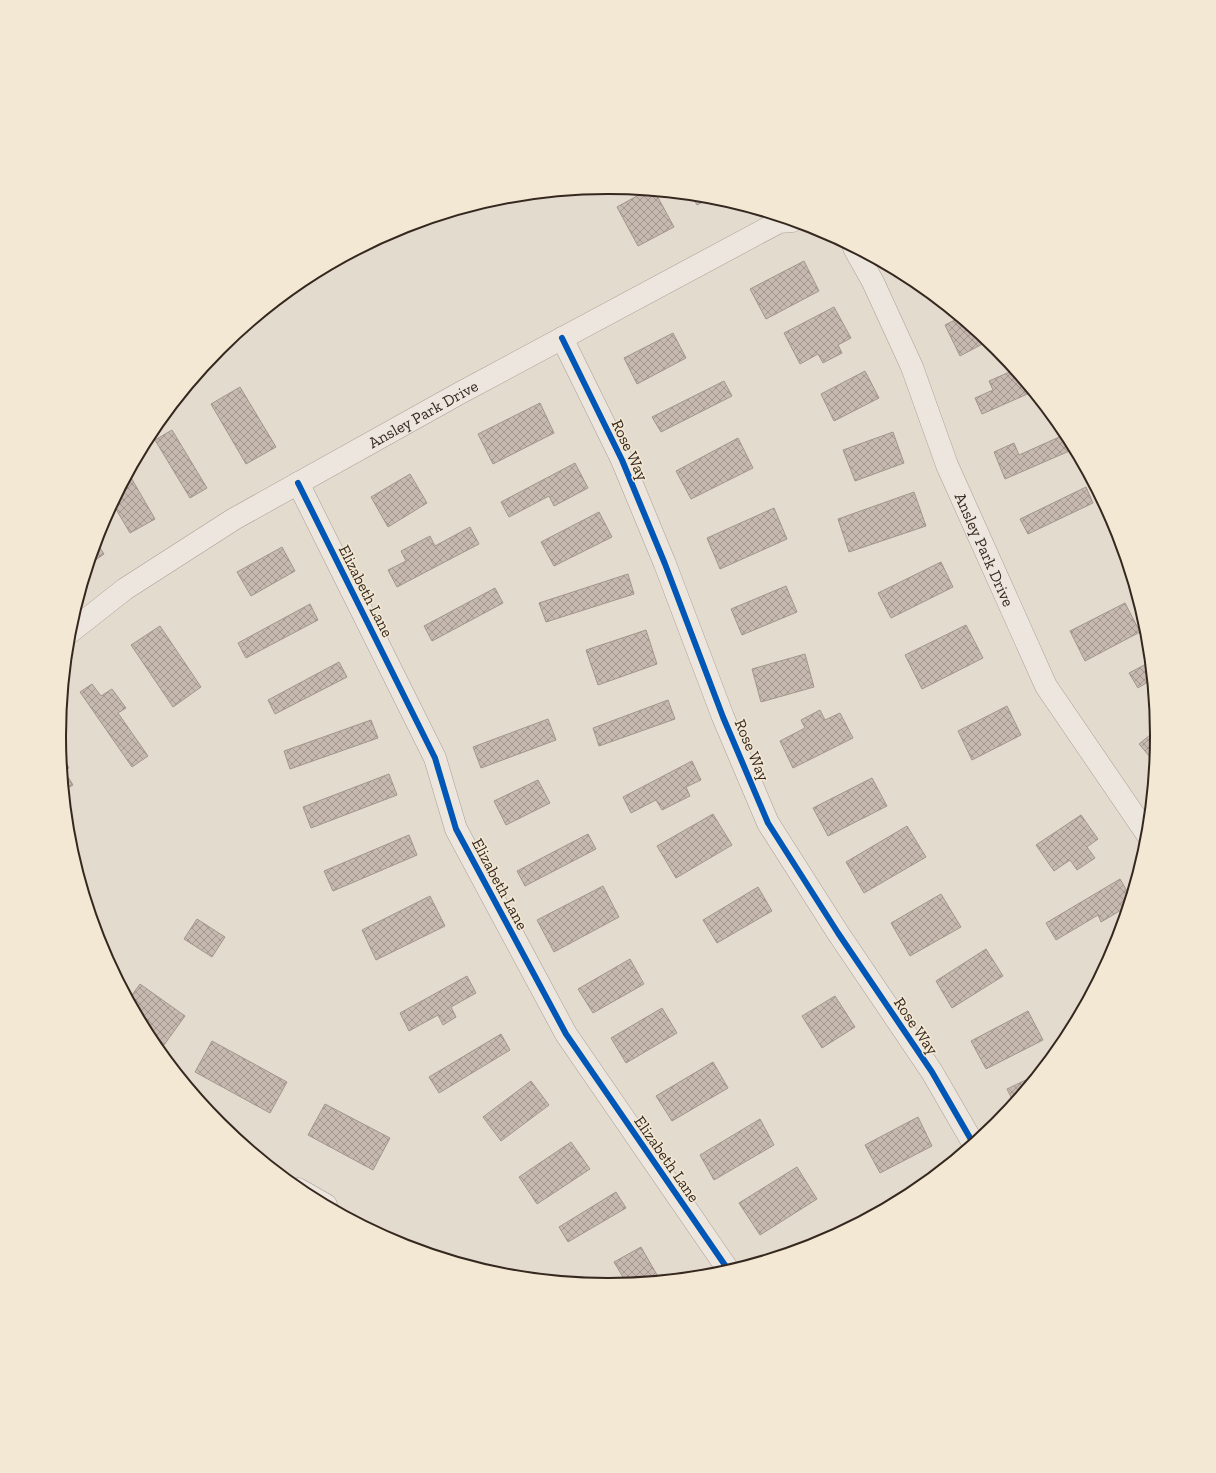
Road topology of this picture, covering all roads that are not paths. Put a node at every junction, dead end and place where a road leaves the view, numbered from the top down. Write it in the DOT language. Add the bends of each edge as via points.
graph roads {
  1 [pos="779,222"];
  2 [pos="858,256"];
  3 [pos="562,338"];
  4 [pos="298,483"];
  5 [pos="78,621"];
  6 [pos="1142,827"];
  7 [pos="971,1139"];
  8 [pos="725,1265"];
  1 -- 3 [label="street, Ansley Park Drive"];
  2 -- 6 [label="street, Ansley Park Drive" via="912,367 947,465 1046,686"];
  3 -- 4 [label="street, Ansley Park Drive"];
  3 -- 7 [label="street, Rose Way" via="622,460 723,717 768,823 932,1072"];
  4 -- 5 [label="street, Ansley Park Drive" via="234,519"];
  4 -- 8 [label="street, Elizabeth Lane" via="435,758 456,829 566,1034"];
}
